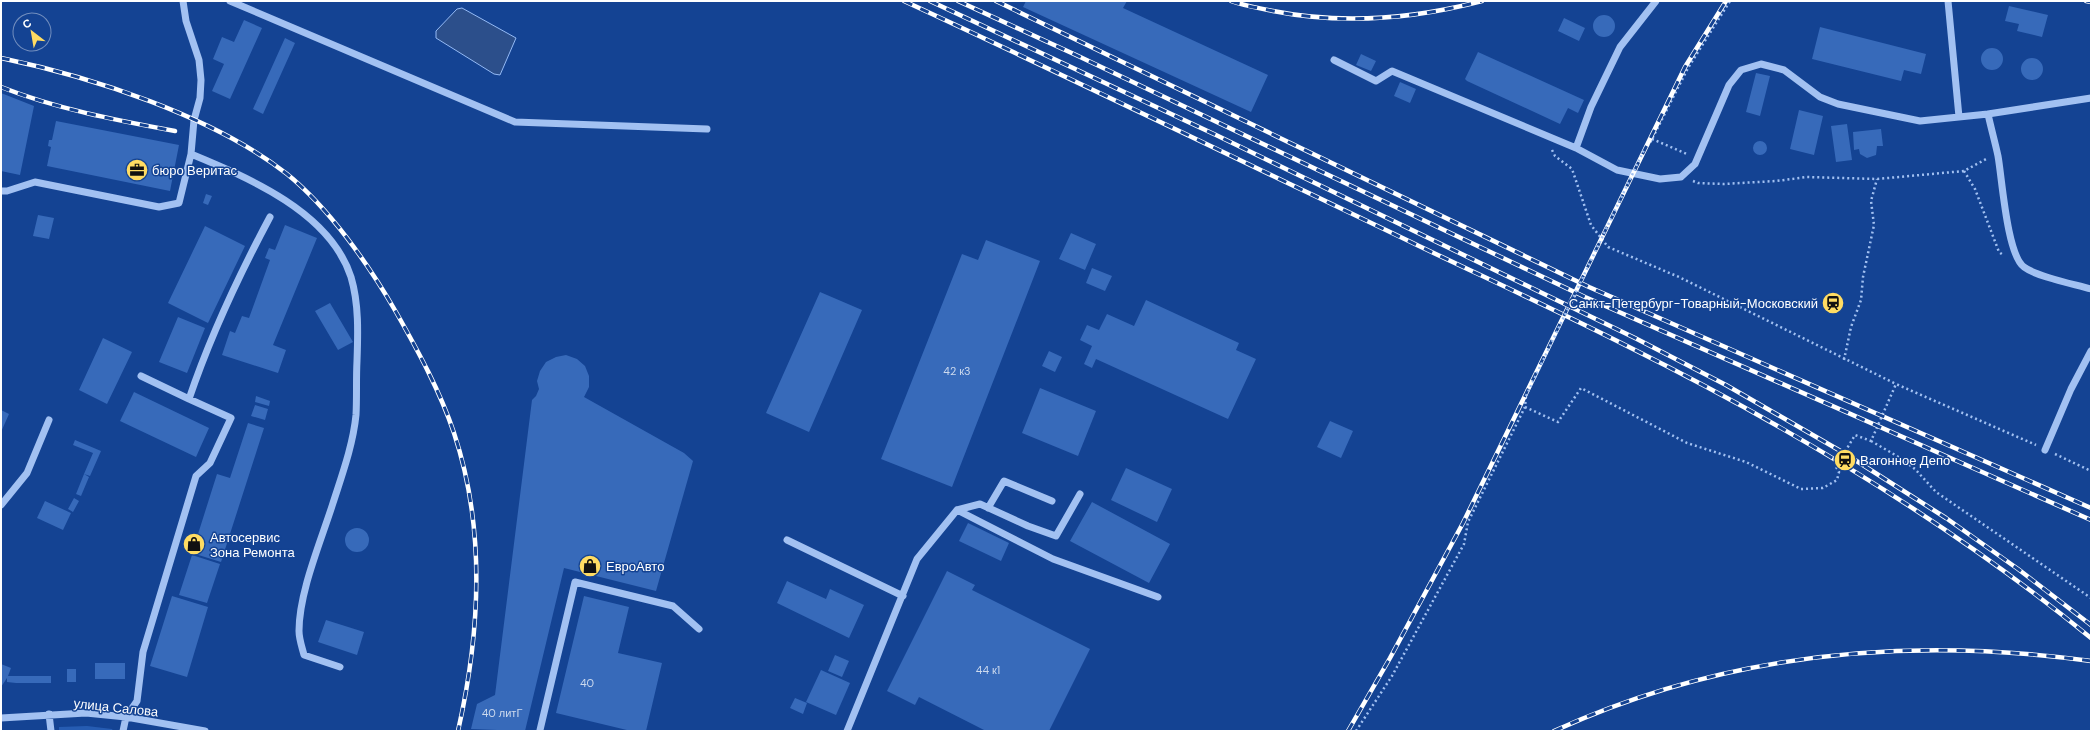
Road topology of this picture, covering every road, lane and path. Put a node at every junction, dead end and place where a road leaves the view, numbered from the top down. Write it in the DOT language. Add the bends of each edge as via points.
graph roads {
  1 [pos="183,1"];
  2 [pos="230,1"];
  3 [pos="1656,1"];
  4 [pos="1730,1"];
  5 [pos="1948,1"];
  6 [pos="1334,60"];
  7 [pos="2091,98"];
  8 [pos="1988,114"];
  9 [pos="1959,117"];
  10 [pos="707,129"];
  11 [pos="1541,134"];
  12 [pos="1652,139"];
  13 [pos="1576,148"];
  14 [pos="191,154"];
  15 [pos="1998,154"];
  16 [pos="1687,155"];
  17 [pos="1964,171"];
  18 [pos="1681,177"];
  19 [pos="1877,179"];
  20 [pos="1,191"];
  21 [pos="270,217"];
  22 [pos="2018,261"];
  23 [pos="2091,288"];
  24 [pos="2091,350"];
  25 [pos="1844,360"];
  26 [pos="141,376"];
  27 [pos="1896,384"];
  28 [pos="189,400"];
  29 [pos="1525,407"];
  30 [pos="49,420"];
  31 [pos="1871,441"];
  32 [pos="2046,450"];
  33 [pos="2091,471"];
  34 [pos="1080,494"];
  35 [pos="1052,501"];
  36 [pos="1,505"];
  37 [pos="988,508"];
  38 [pos="957,510"];
  39 [pos="787,540"];
  40 [pos="903,596"];
  41 [pos="1158,596"];
  42 [pos="2091,598"];
  43 [pos="699,629"];
  44 [pos="340,667"];
  45 [pos="49,714"];
  46 [pos="1,718"];
  47 [pos="126,718"];
  48 [pos="52,731"];
  49 [pos="123,731"];
  50 [pos="205,731"];
  51 [pos="541,731"];
  52 [pos="847,731"];
  53 [pos="1356,731"];
  1 -- 14 [label="street" via="186,21 199,60 201,80"];
  2 -- 10 [label="street" via="515,122"];
  3 -- 13 [label="street" via="1620,47 1591,107"];
  4 -- 12 [label="path" via="1688,68"];
  5 -- 9 [label="street"];
  6 -- 11 [label="street" via="1376,81 1392,71"];
  7 -- 8 [label="street"];
  8 -- 9 [label="street"];
  8 -- 15 [label="street"];
  9 -- 18 [label="street" via="1920,120 1838,104 1820,97 1784,70 1761,64 1741,70 1730,85 1695,164"];
  11 -- 13 [label="street"];
  11 -- 25 [label="path" via="1555,156 1572,169 1591,225 1608,247 1679,277"];
  12 -- 16 [label="path"];
  12 -- 29 [label="path, bridge" via="1644,150 1526,396"];
  13 -- 18 [label="street" via="1617,170 1660,179"];
  14 -- 20 [label="street" via="179,203 159,207 35,182"];
  14 -- 44 [label="street" via="225,168 297,208 327,235 341,254 351,278 359,343 356,416 349,448 303,600 299,632 304,655"];
  15 -- 17 [label="path"];
  15 -- 22 [label="street" via="2010,231"];
  17 -- 19 [label="path"];
  17 -- 22 [label="path" via="1975,189 1999,252 2008,260"];
  18 -- 19 [label="path" via="1698,183 1723,184 1807,177"];
  19 -- 25 [label="path" via="1871,201 1874,224 1861,300 1851,327"];
  21 -- 28 [label="street" via="201,364"];
  22 -- 23 [label="street" via="2025,268"];
  24 -- 32 [label="street" via="2071,389"];
  25 -- 27 [label="path"];
  26 -- 28 [label="street"];
  27 -- 31 [label="path"];
  27 -- 32 [label="path"];
  28 -- 47 [label="street" via="231,418 210,463 196,476 143,652 137,701"];
  29 -- 31 [label="path" via="1558,422 1581,388 1687,443 1746,462 1801,489 1823,488 1837,480 1839,472 1836,467 1855,435"];
  29 -- 53 [label="path" via="1468,522 1464,544 1392,676"];
  30 -- 36 [label="street" via="27,472"];
  31 -- 42 [label="path" via="1915,469 1936,492"];
  32 -- 33 [label="path"];
  34 -- 37 [label="street" via="1056,536"];
  35 -- 37 [label="street" via="1004,481"];
  37 -- 38 [label="street" via="980,504"];
  38 -- 40 [label="street" via="917,559"];
  38 -- 41 [label="street" via="1053,559"];
  39 -- 40 [label="street"];
  40 -- 52 [label="street"];
  43 -- 51 [label="street" via="673,606 575,582"];
  45 -- 46 [label="street, улица Салова"];
  45 -- 47 [label="street, улица Салова" via="86,713"];
  45 -- 48 [label="street"];
  47 -- 49 [label="street"];
  47 -- 50 [label="street, улица Салова"];
}
